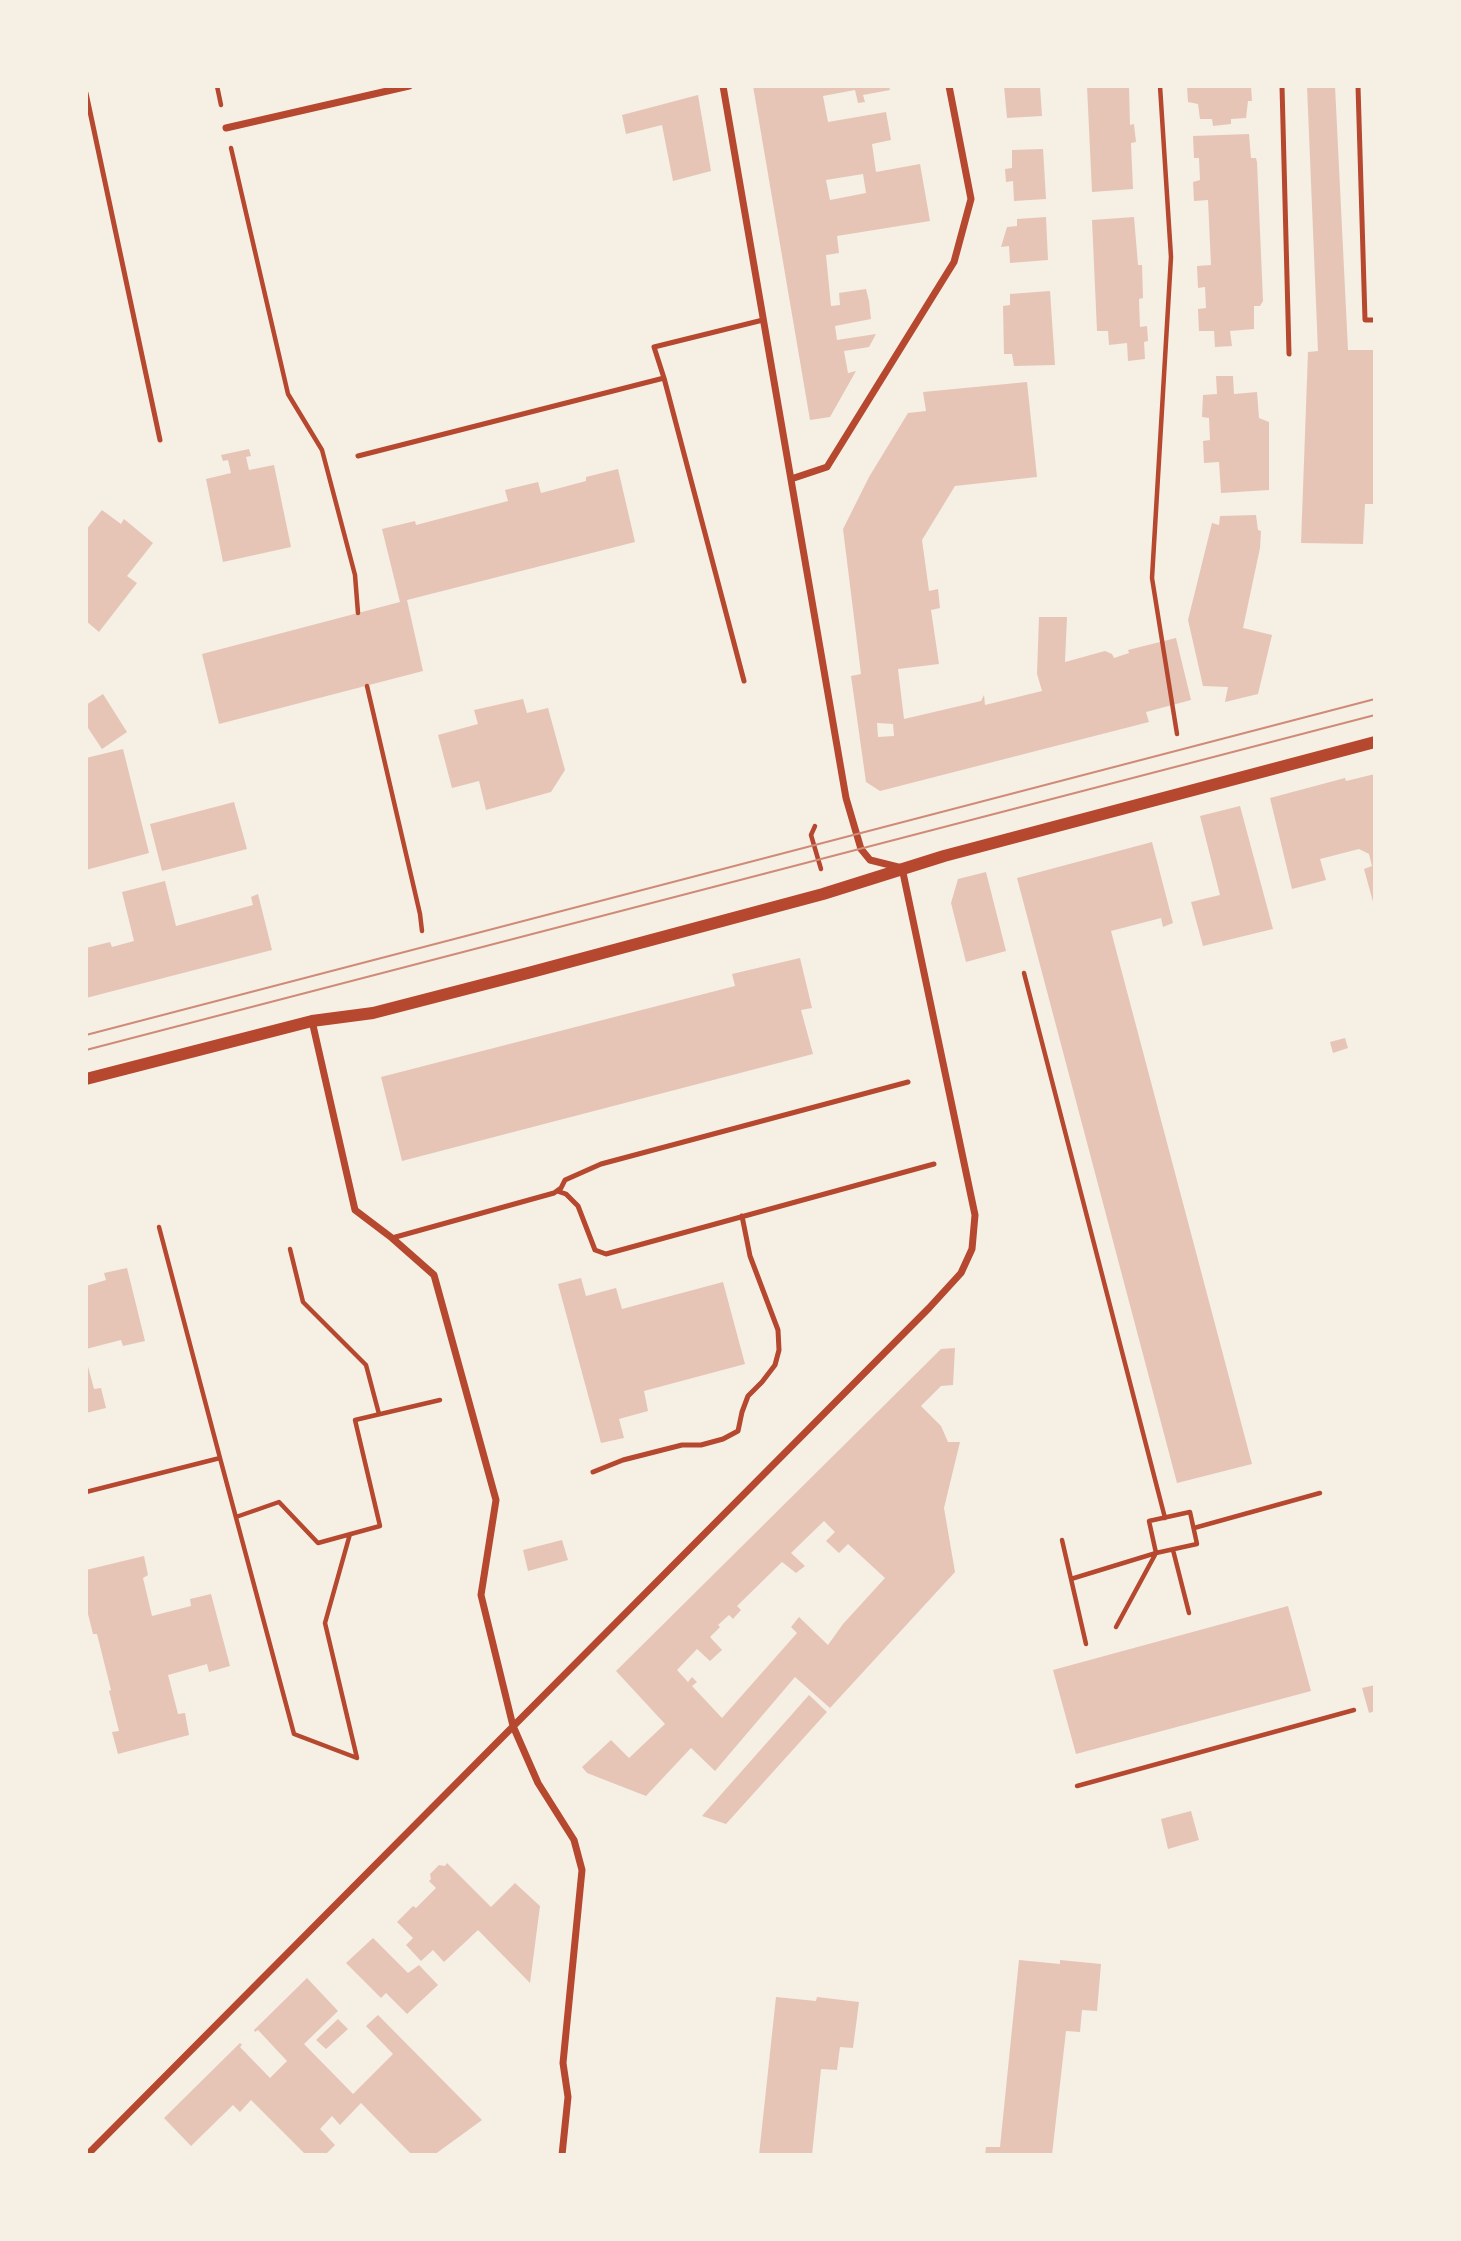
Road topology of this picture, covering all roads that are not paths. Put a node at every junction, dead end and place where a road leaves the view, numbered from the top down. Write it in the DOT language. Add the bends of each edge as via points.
graph roads {
  1 [pos="409,86"];
  2 [pos="723,86"];
  3 [pos="949,86"];
  4 [pos="1282,86"];
  5 [pos="1358,86"];
  6 [pos="86,93"];
  7 [pos="226,128"];
  8 [pos="763,320"];
  9 [pos="1375,320"];
  10 [pos="1289,354"];
  11 [pos="664,378"];
  12 [pos="160,440"];
  13 [pos="358,456"];
  14 [pos="791,479"];
  15 [pos="744,681"];
  16 [pos="1375,742"];
  17 [pos="902,868"];
  18 [pos="313,1021"];
  19 [pos="86,1079"];
  20 [pos="908,1082"];
  21 [pos="934,1164"];
  22 [pos="557,1191"];
  23 [pos="742,1216"];
  24 [pos="392,1238"];
  25 [pos="593,1472"];
  26 [pos="513,1726"];
  27 [pos="87,2155"];
  28 [pos="562,2155"];
  1 -- 7 [label="street"];
  2 -- 8 [label="street"];
  3 -- 14 [label="street" via="971,199 954,262 827,467"];
  4 -- 10 [label="lane"];
  5 -- 9 [label="lane" via="1365,320"];
  6 -- 12 [label="lane"];
  8 -- 11 [label="lane" via="654,347"];
  8 -- 14 [label="street"];
  11 -- 13 [label="lane"];
  11 -- 15 [label="lane"];
  14 -- 17 [label="street" via="846,799 861,849 870,860"];
  16 -- 17 [label="street"];
  17 -- 18 [label="street" via="828,892 373,1013"];
  17 -- 26 [label="street" via="975,1215 972,1249 961,1273 919,1318"];
  18 -- 19 [label="street"];
  18 -- 24 [label="street" via="355,1210"];
  20 -- 22 [label="lane" via="601,1164 565,1180"];
  21 -- 23 [label="lane"];
  22 -- 23 [label="lane" via="578,1206 595,1250 606,1254"];
  22 -- 24 [label="lane"];
  23 -- 25 [label="lane" via="750,1256 778,1330 779,1350 775,1365 748,1396 738,1431 723,1439 682,1445"];
  24 -- 26 [label="street" via="434,1275 496,1500 481,1595"];
  26 -- 27 [label="street"];
  26 -- 28 [label="street" via="538,1783 574,1840 582,1870 563,2063 568,2097"];
}
